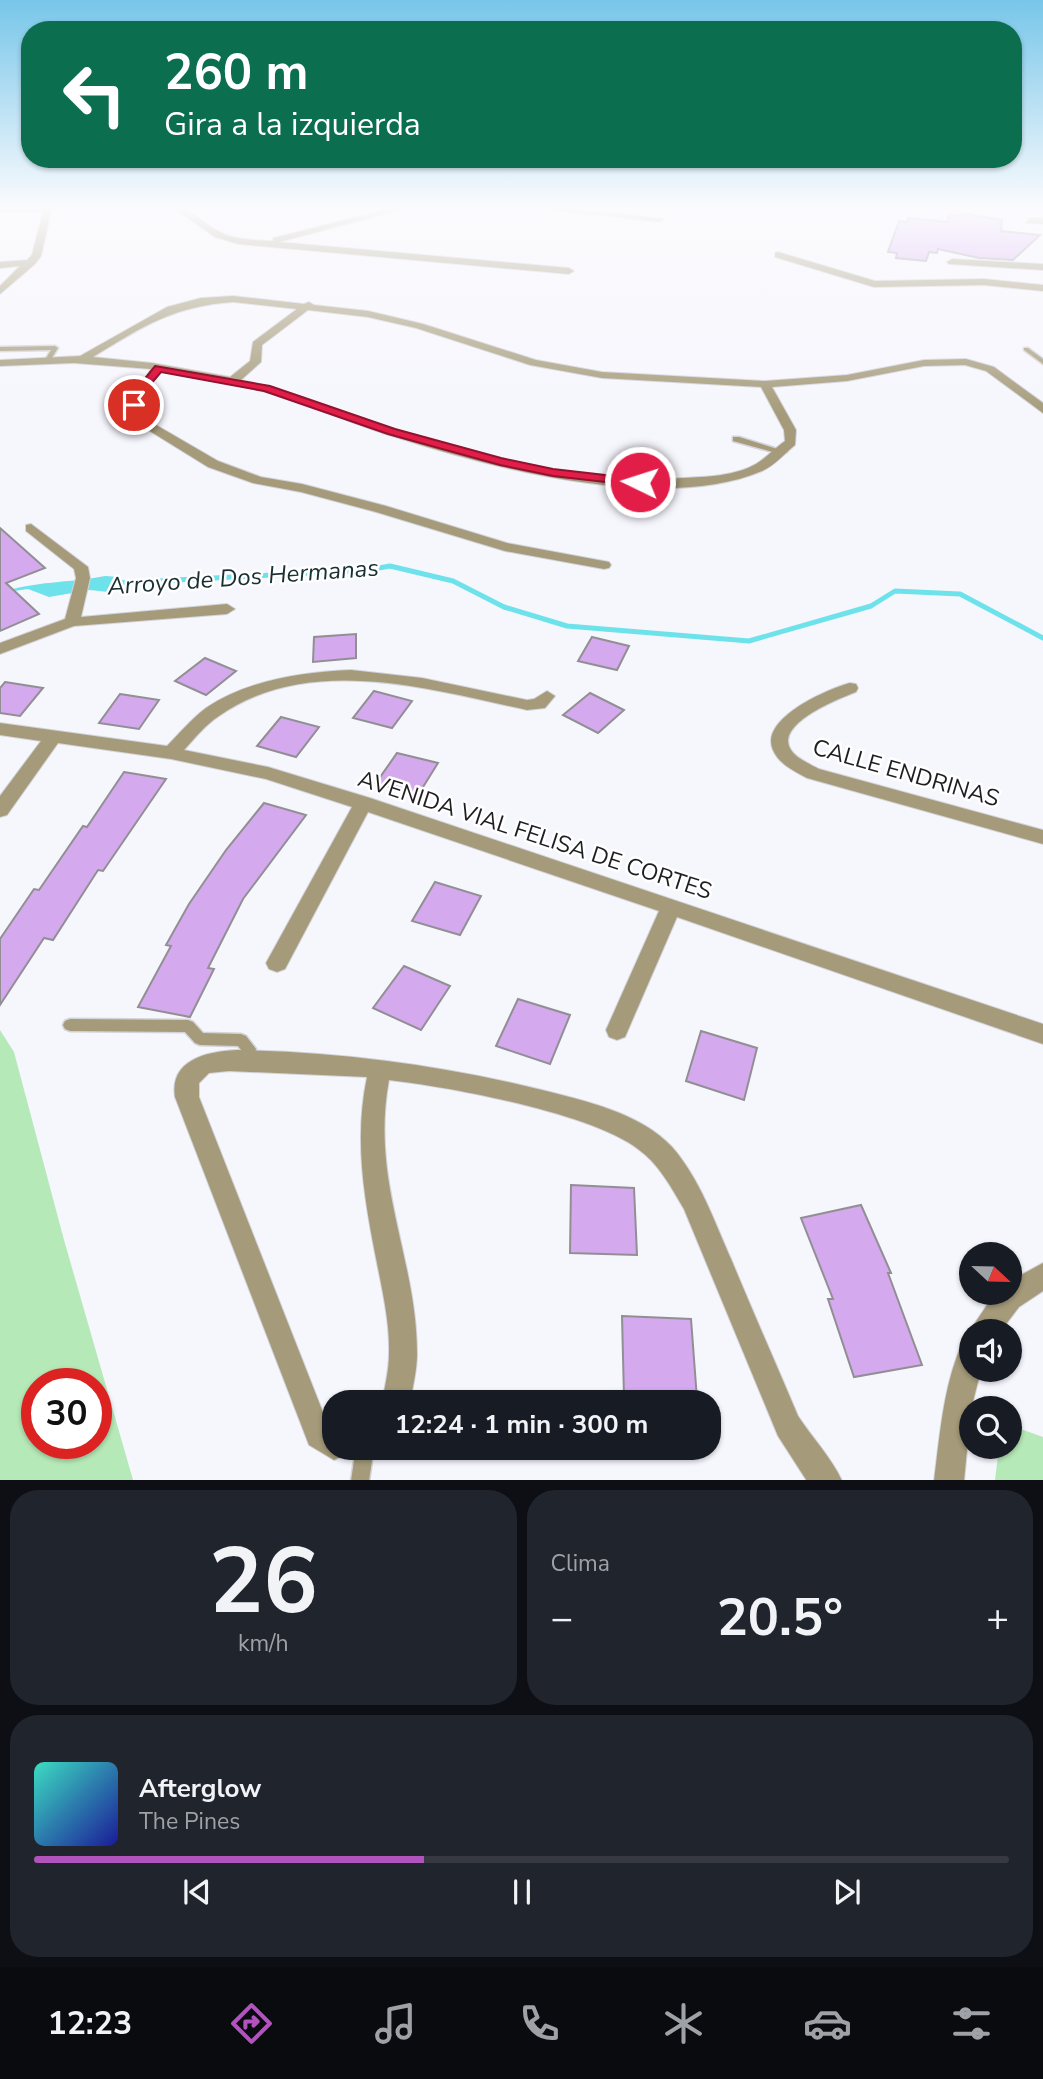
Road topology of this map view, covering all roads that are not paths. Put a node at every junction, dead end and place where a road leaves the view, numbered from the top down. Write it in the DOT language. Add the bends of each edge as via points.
graph roads {
  1 [pos="16,276"];
  2 [pos="848,276"];
  3 [pos="1043,288"];
  4 [pos="0,291"];
  5 [pos="309,305"];
  6 [pos="0,349"];
  7 [pos="1026,349"];
  8 [pos="83,359"];
  9 [pos="48,360"];
  10 [pos="1043,362"];
  11 [pos="0,363"];
  12 [pos="158,369"];
  13 [pos="233,382"];
  14 [pos="765,384"];
  15 [pos="1043,409"];
  16 [pos="736,439"];
  17 [pos="783,452"];
  18 [pos="31,528"];
  19 [pos="604,565"];
  20 [pos="227,609"];
  21 [pos="72,622"];
  22 [pos="0,649"];
  23 [pos="850,688"];
  24 [pos="547,696"];
  25 [pos="0,729"];
  26 [pos="54,736"];
  27 [pos="171,754"];
  28 [pos="363,803"];
  29 [pos="0,810"];
  30 [pos="1043,837"];
  31 [pos="671,906"];
  32 [pos="277,963"];
  33 [pos="70,1025"];
  34 [pos="617,1030"];
  35 [pos="1043,1034"];
  36 [pos="247,1060"];
  37 [pos="380,1068"];
  38 [pos="1043,1276"];
  39 [pos="993,1319"];
  40 [pos="963,1382"];
  41 [pos="398,1390"];
  42 [pos="322,1437"];
  43 [pos="363,1460"];
  44 [pos="360,1480"];
  45 [pos="827,1480"];
  46 [pos="949,1480"];
  1 -- 4 [label="street"];
  2 -- 3 [label="street" via="874,284 984,282"];
  5 -- 8 [label="street" via="217,299 188,303 128,331"];
  5 -- 13 [label="street" via="257,344 255,362"];
  5 -- 14 [label="street" via="396,320 534,363 602,375"];
  6 -- 9 [label="lane" via="55,348"];
  7 -- 10 [label="lane"];
  8 -- 9 [label="street"];
  8 -- 12 [label="street"];
  9 -- 11 [label="street"];
  12 -- 13 [label="street"];
  12 -- 19 [label="street" via="139,392 134,405 138,419 214,464 505,547"];
  13 -- 17 [label="street" via="500,461 594,478 700,483 751,472"];
  14 -- 15 [label="street" via="847,378 924,363 966,362 990,369"];
  14 -- 17 [label="street" via="790,430 791,442"];
  16 -- 17 [label="lane"];
  18 -- 21 [label="street" via="81,567"];
  20 -- 21 [label="street"];
  21 -- 22 [label="street"];
  23 -- 30 [label="street, CALLE ENDRINAS" via="789,720 778,743 791,763 813,774"];
  24 -- 27 [label="street" via="539,704 527,705 382,676 314,677 230,702 209,714"];
  25 -- 26 [label="street, AVENIDA VIAL FELISA DE CORTES"];
  26 -- 27 [label="street, AVENIDA VIAL FELISA DE CORTES"];
  26 -- 29 [label="street"];
  27 -- 28 [label="street, AVENIDA VIAL FELISA DE CORTES" via="268,774"];
  28 -- 31 [label="street, AVENIDA VIAL FELISA DE CORTES"];
  28 -- 32 [label="street"];
  31 -- 34 [label="street"];
  31 -- 35 [label="street, AVENIDA VIAL FELISA DE CORTES"];
  33 -- 36 [label="lane" via="188,1027 200,1039 241,1040 249,1049"];
  36 -- 37 [label="street"];
  36 -- 42 [label="street" via="202,1066 189,1077 185,1090 313,1424"];
  37 -- 41 [label="street" via="370,1116 373,1174 404,1350"];
  37 -- 45 [label="street" via="556,1106 636,1133 660,1150 693,1201 788,1426"];
  38 -- 39 [label="street" via="1009,1297"];
  40 -- 46 [label="street"];
  43 -- 44 [label="lane"];
}
